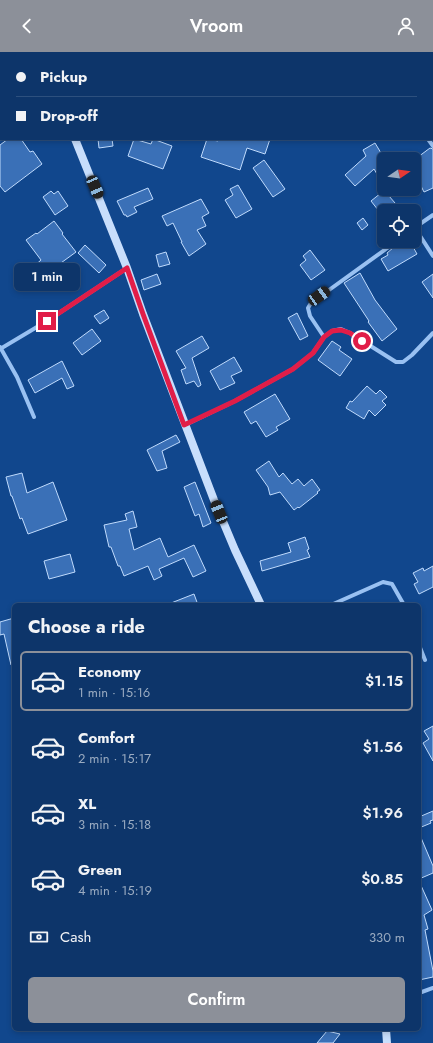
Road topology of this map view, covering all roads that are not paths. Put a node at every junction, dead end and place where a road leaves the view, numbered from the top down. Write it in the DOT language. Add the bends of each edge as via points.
graph roads {
  1 [pos="75,140"];
  2 [pos="433,215"];
  3 [pos="421,224"];
  4 [pos="421,237"];
  5 [pos="387,248"];
  6 [pos="433,256"];
  7 [pos="127,268"];
  8 [pos="433,333"];
  9 [pos="324,337"];
  10 [pos="0,348"];
  11 [pos="34,417"];
  12 [pos="184,425"];
  13 [pos="260,603"];
  14 [pos="335,603"];
  15 [pos="403,603"];
  16 [pos="421,650"];
  17 [pos="425,660"];
  18 [pos="433,988"];
  19 [pos="421,992"];
  20 [pos="386,1031"];
  21 [pos="387,1043"];
  1 -- 7 [label="street"];
  2 -- 3 [label="street"];
  4 -- 6 [label="street"];
  5 -- 9 [label="street" via="310,303 310,316"];
  7 -- 10 [label="street" via="47,321"];
  7 -- 12 [label="street"];
  8 -- 9 [label="street" via="403,362 396,362 341,330 332,331"];
  9 -- 12 [label="street" via="313,353 293,369"];
  10 -- 11 [label="street" via="17,377"];
  12 -- 13 [label="street" via="235,550"];
  14 -- 15 [label="street" via="382,582 392,584"];
  16 -- 17 [label="street"];
  18 -- 19 [label="street"];
  20 -- 21 [label="street"];
}
